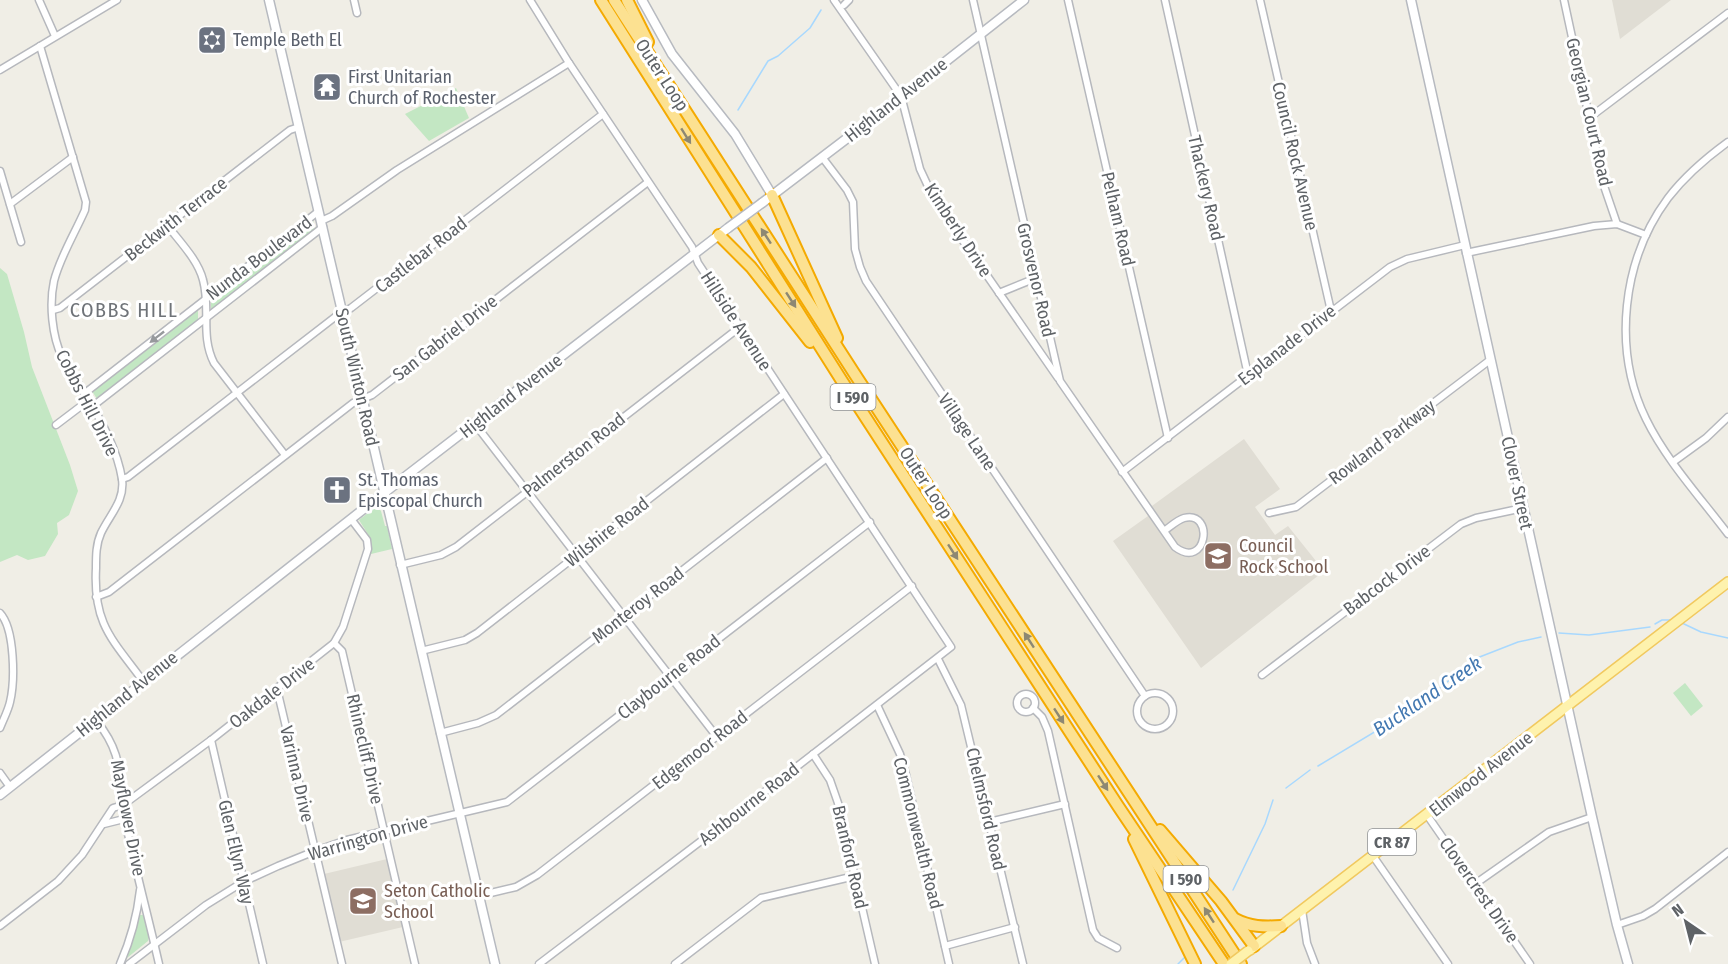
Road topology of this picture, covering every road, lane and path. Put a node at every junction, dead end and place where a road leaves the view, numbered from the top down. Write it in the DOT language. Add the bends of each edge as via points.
graph roads {
  1 [pos="39,0"];
  2 [pos="117,0"];
  3 [pos="269,0"];
  4 [pos="354,0"];
  5 [pos="530,0"];
  6 [pos="599,0"];
  7 [pos="614,0"];
  8 [pos="627,0"];
  9 [pos="642,0"];
  10 [pos="834,0"];
  11 [pos="973,0"];
  12 [pos="1024,0"];
  13 [pos="1068,0"];
  14 [pos="1165,0"];
  15 [pos="1260,0"];
  16 [pos="1411,0"];
  17 [pos="1564,0"];
  18 [pos="357,13"];
  19 [pos="1728,13"];
  20 [pos="980,34"];
  21 [pos="55,36"];
  22 [pos="39,46"];
  23 [pos="569,63"];
  24 [pos="0,70"];
  25 [pos="901,96"];
  26 [pos="683,105"];
  27 [pos="603,114"];
  28 [pos="1589,118"];
  29 [pos="299,127"];
  30 [pos="1728,142"];
  31 [pos="73,157"];
  32 [pos="822,157"];
  33 [pos="0,171"];
  34 [pos="648,182"];
  35 [pos="772,195"];
  36 [pos="10,204"];
  37 [pos="321,220"];
  38 [pos="1617,224"];
  39 [pos="167,225"];
  40 [pos="724,232"];
  41 [pos="1646,235"];
  42 [pos="21,242"];
  43 [pos="1466,249"];
  44 [pos="695,254"];
  45 [pos="1036,278"];
  46 [pos="999,293"];
  47 [pos="206,298"];
  48 [pos="53,310"];
  49 [pos="1331,311"];
  50 [pos="343,312"];
  51 [pos="206,318"];
  52 [pos="740,327"];
  53 [pos="1490,360"];
  54 [pos="854,374"];
  55 [pos="1248,375"];
  56 [pos="842,381"];
  57 [pos="1060,381"];
  58 [pos="85,393"];
  59 [pos="236,393"];
  60 [pos="784,394"];
  61 [pos="362,399"];
  62 [pos="91,403"];
  63 [pos="1728,417"];
  64 [pos="475,424"];
  65 [pos="56,425"];
  66 [pos="1168,438"];
  67 [pos="285,456"];
  68 [pos="827,458"];
  69 [pos="1673,462"];
  70 [pos="1122,472"];
  71 [pos="122,479"];
  72 [pos="526,492"];
  73 [pos="384,493"];
  74 [pos="1523,508"];
  75 [pos="1269,513"];
  76 [pos="351,519"];
  77 [pos="870,522"];
  78 [pos="1164,531"];
  79 [pos="1728,534"];
  80 [pos="576,556"];
  81 [pos="400,565"];
  82 [pos="1728,582"];
  83 [pos="912,586"];
  84 [pos="96,597"];
  85 [pos="0,613"];
  86 [pos="623,617"];
  87 [pos="334,643"];
  88 [pos="421,651"];
  89 [pos="939,659"];
  90 [pos="1262,675"];
  91 [pos="669,676"];
  92 [pos="143,681"];
  93 [pos="277,689"];
  94 [pos="1145,696"];
  95 [pos="877,705"];
  96 [pos="1568,707"];
  97 [pos="1033,708"];
  98 [pos="96,720"];
  99 [pos="0,728"];
  100 [pos="440,733"];
  101 [pos="717,737"];
  102 [pos="211,740"];
  103 [pos="813,754"];
  104 [pos="0,773"];
  105 [pos="10,787"];
  106 [pos="1130,794"];
  107 [pos="0,795"];
  108 [pos="1065,804"];
  109 [pos="123,805"];
  110 [pos="1118,806"];
  111 [pos="459,814"];
  112 [pos="1427,816"];
  113 [pos="1592,817"];
  114 [pos="124,819"];
  115 [pos="989,822"];
  116 [pos="104,824"];
  117 [pos="384,831"];
  118 [pos="315,851"];
  119 [pos="1728,852"];
  120 [pos="1373,856"];
  121 [pos="855,876"];
  122 [pos="243,882"];
  123 [pos="1475,884"];
  124 [pos="141,886"];
  125 [pos="478,897"];
  126 [pos="1302,910"];
  127 [pos="1235,919"];
  128 [pos="1617,925"];
  129 [pos="0,926"];
  130 [pos="1281,926"];
  131 [pos="1015,927"];
  132 [pos="154,943"];
  133 [pos="945,946"];
  134 [pos="1117,948"];
  135 [pos="1251,949"];
  136 [pos="875,963"];
  137 [pos="120,964"];
  138 [pos="129,964"];
  139 [pos="159,964"];
  140 [pos="263,964"];
  141 [pos="342,964"];
  142 [pos="415,964"];
  143 [pos="495,964"];
  144 [pos="539,964"];
  145 [pos="675,964"];
  146 [pos="867,964"];
  147 [pos="950,964"];
  148 [pos="1023,964"];
  149 [pos="1195,964"];
  150 [pos="1224,964"];
  151 [pos="1231,964"];
  152 [pos="1240,964"];
  153 [pos="1315,964"];
  154 [pos="1448,964"];
  155 [pos="1530,964"];
  156 [pos="1629,964"];
  1 -- 21 [label="street"];
  2 -- 21 [label="street"];
  3 -- 29 [label="main road, South Winton Road"];
  4 -- 18 [label="street"];
  5 -- 23 [label="street, Hillside Avenue"];
  6 -- 56 [label="highway, Outer Loop / I 590, one-way"];
  7 -- 26 [label="highway, Outer Loop / I 590"];
  8 -- 26 [label="highway"];
  9 -- 35 [label="main road" via="672,54 735,134"];
  10 -- 25 [label="street"];
  11 -- 20 [label="street, Grosvenor Road"];
  12 -- 20 [label="main road, Highland Avenue"];
  13 -- 66 [label="street, Pelham Road"];
  14 -- 55 [label="street, Thackery Road"];
  15 -- 49 [label="street, Council Rock Avenue"];
  16 -- 43 [label="main road, Clover Street"];
  17 -- 28 [label="street, Georgian Court Road"];
  19 -- 28 [label="street"];
  20 -- 25 [label="main road, Highland Avenue"];
  20 -- 45 [label="street, Grosvenor Road"];
  21 -- 22 [label="street"];
  22 -- 24 [label="street"];
  22 -- 31 [label="street, Cobbs Hill Drive"];
  23 -- 27 [label="street, Hillside Avenue"];
  23 -- 37 [label="street, Nunda Boulevard"];
  25 -- 32 [label="main road, Highland Avenue"];
  25 -- 46 [label="street, Kimberly Drive" via="928,187"];
  54 -- 26 [label="highway, Outer Loop / I 590, one-way"];
  27 -- 34 [label="street, Hillside Avenue"];
  27 -- 50 [label="street, Castlebar Road"];
  28 -- 38 [label="street, Georgian Court Road"];
  29 -- 37 [label="main road, South Winton Road"];
  29 -- 39 [label="street, Beckwith Terrace"];
  30 -- 41 [label="street" via="1676,189"];
  31 -- 36 [label="street"];
  31 -- 48 [label="street, Cobbs Hill Drive" via="86,206 56,275"];
  32 -- 35 [label="main road, Highland Avenue"];
  32 -- 94 [label="street, Village Lane" via="853,202 855,249 866,281"];
  33 -- 36 [label="street"];
  34 -- 44 [label="street, Hillside Avenue"];
  34 -- 61 [label="street, San Gabriel Drive"];
  35 -- 40 [label="main road, Highland Avenue, bridge"];
  35 -- 54 [label="highway"];
  36 -- 42 [label="street"];
  37 -- 47 [label="street, Nunda Boulevard"];
  37 -- 50 [label="main road, South Winton Road"];
  37 -- 51 [label="street, Nunda Boulevard"];
  38 -- 41 [label="street, Esplanade Drive"];
  38 -- 43 [label="street, Esplanade Drive"];
  39 -- 47 [label="street" via="198,269"];
  39 -- 48 [label="street, Beckwith Terrace"];
  40 -- 44 [label="main road, Highland Avenue"];
  40 -- 56 [label="highway"];
  41 -- 69 [label="street" via="1629,292 1627,354 1642,410"];
  43 -- 49 [label="street, Esplanade Drive" via="1407,259"];
  43 -- 53 [label="main road, Clover Street"];
  44 -- 52 [label="street, Hillside Avenue"];
  44 -- 64 [label="main road, Highland Avenue"];
  45 -- 46 [label="street, Kimberly Drive"];
  45 -- 57 [label="street, Grosvenor Road"];
  46 -- 57 [label="street, Kimberly Drive"];
  47 -- 51 [label="street"];
  47 -- 58 [label="street, Nunda Boulevard, one-way"];
  48 -- 58 [label="street, Cobbs Hill Drive" via="58,347"];
  49 -- 55 [label="street, Esplanade Drive"];
  50 -- 59 [label="street, Castlebar Road"];
  50 -- 61 [label="main road, South Winton Road"];
  51 -- 59 [label="street" via="209,352"];
  51 -- 62 [label="street, Nunda Boulevard"];
  52 -- 60 [label="street, Hillside Avenue"];
  52 -- 72 [label="street, Palmerston Road"];
  53 -- 74 [label="main road, Clover Street"];
  53 -- 75 [label="street, Rowland Parkway" via="1296,507"];
  106 -- 54 [label="highway, Outer Loop / I 590, one-way"];
  55 -- 66 [label="street, Esplanade Drive"];
  56 -- 110 [label="highway, Outer Loop / I 590, one-way"];
  57 -- 70 [label="street, Grosvenor Road"];
  58 -- 62 [label="street, Cobbs Hill Drive"];
  59 -- 67 [label="street"];
  59 -- 71 [label="street, Castlebar Road"];
  60 -- 68 [label="street, Hillside Avenue"];
  60 -- 80 [label="street, Wilshire Road"];
  61 -- 67 [label="street, San Gabriel Drive"];
  61 -- 73 [label="main road, South Winton Road"];
  62 -- 65 [label="street, Nunda Boulevard"];
  62 -- 71 [label="street, Cobbs Hill Drive"];
  63 -- 69 [label="street"];
  64 -- 72 [label="street"];
  64 -- 73 [label="main road, Highland Avenue"];
  66 -- 70 [label="street, Esplanade Drive"];
  67 -- 84 [label="street, San Gabriel Drive" via="109,592"];
  68 -- 77 [label="street, Hillside Avenue"];
  68 -- 86 [label="street, Monteroy Road"];
  69 -- 79 [label="street"];
  70 -- 78 [label="street, Grosvenor Road"];
  71 -- 84 [label="street, Cobbs Hill Drive" via="120,501 98,544"];
  72 -- 80 [label="street"];
  72 -- 81 [label="street, Palmerston Road" via="448,552"];
  73 -- 76 [label="main road, Highland Avenue"];
  73 -- 81 [label="main road, South Winton Road"];
  74 -- 90 [label="street, Babcock Drive" via="1461,524"];
  74 -- 96 [label="main road, Clover Street"];
  76 -- 87 [label="street, Oakdale Drive" via="367,540 368,549 343,627"];
  76 -- 92 [label="main road, Highland Avenue"];
  77 -- 83 [label="street, Hillside Avenue"];
  77 -- 91 [label="street, Claybourne Road"];
  78 -- 78 [label="street, Grosvenor Road" via="1175,547 1186,553 1200,547 1204,540 1201,523 1193,518 1184,518"];
  80 -- 86 [label="street"];
  80 -- 88 [label="street, Wilshire Road" via="472,636"];
  81 -- 88 [label="main road, South Winton Road"];
  82 -- 96 [label="main road, Elmwood Avenue / CR 87"];
  83 -- 89 [label="street, Hillside Avenue" via="951,647"];
  83 -- 101 [label="street, Edgemoor Road"];
  84 -- 92 [label="street, Cobbs Hill Drive" via="105,629"];
  85 -- 99 [label="street" via="9,629 12,691"];
  86 -- 91 [label="street"];
  86 -- 100 [label="street, Monteroy Road" via="489,718"];
  87 -- 93 [label="street, Oakdale Drive"];
  87 -- 117 [label="street, Rhinecliff Drive" via="342,651"];
  88 -- 100 [label="main road, South Winton Road"];
  89 -- 95 [label="street, Ashbourne Road"];
  89 -- 115 [label="street, Chelmsford Road" via="961,705"];
  91 -- 101 [label="street"];
  91 -- 111 [label="street, Claybourne Road" via="507,802"];
  92 -- 98 [label="main road, Highland Avenue"];
  93 -- 102 [label="street, Oakdale Drive"];
  93 -- 118 [label="street, Varinna Drive"];
  94 -- 94 [label="street" via="1138,705 1141,722 1151,728 1167,724 1173,713 1167,697 1156,693"];
  95 -- 103 [label="street, Ashbourne Road"];
  95 -- 133 [label="street, Commonwealth Road" via="906,775"];
  96 -- 112 [label="main road, Elmwood Avenue / CR 87"];
  96 -- 113 [label="main road, Clover Street"];
  97 -- 108 [label="street" via="1048,731"];
  98 -- 105 [label="main road, Highland Avenue"];
  98 -- 109 [label="street, Mayflower Drive" via="116,753"];
  100 -- 111 [label="main road, South Winton Road"];
  101 -- 125 [label="street, Edgemoor Road" via="537,875 516,887"];
  102 -- 109 [label="street, Oakdale Drive"];
  102 -- 122 [label="street, Glen Ellyn Way"];
  103 -- 121 [label="street, Branford Road" via="830,780 838,803"];
  103 -- 144 [label="street, Ashbourne Road"];
  104 -- 105 [label="street"];
  105 -- 107 [label="main road, Highland Avenue"];
  106 -- 127 [label="highway"];
  152 -- 106 [label="highway, Outer Loop / I 590, one-way"];
  108 -- 115 [label="street"];
  108 -- 134 [label="street" via="1093,930 1098,938"];
  109 -- 114 [label="street, Mayflower Drive"];
  109 -- 116 [label="street, Oakdale Drive" via="113,808"];
  110 -- 149 [label="highway"];
  110 -- 150 [label="highway, Outer Loop / I 590"];
  111 -- 117 [label="street, Warrington Drive"];
  111 -- 125 [label="main road, South Winton Road"];
  112 -- 120 [label="main road, Elmwood Avenue / CR 87"];
  112 -- 123 [label="street, Clovercrest Drive"];
  113 -- 123 [label="street" via="1549,832"];
  113 -- 128 [label="main road, Clover Street"];
  114 -- 116 [label="street"];
  114 -- 124 [label="street, Mayflower Drive"];
  115 -- 131 [label="street, Chelmsford Road"];
  116 -- 129 [label="street, Oakdale Drive" via="58,881"];
  117 -- 118 [label="street, Warrington Drive"];
  117 -- 142 [label="street, Rhinecliff Drive"];
  118 -- 122 [label="street, Warrington Drive"];
  118 -- 141 [label="street, Varinna Drive"];
  119 -- 128 [label="street" via="1655,909"];
  120 -- 126 [label="main road, Elmwood Avenue / CR 87"];
  120 -- 154 [label="street"];
  121 -- 136 [label="street, Branford Road"];
  121 -- 145 [label="street" via="762,898"];
  122 -- 132 [label="street, Warrington Drive"];
  122 -- 140 [label="street, Glen Ellyn Way"];
  123 -- 155 [label="street, Clovercrest Drive"];
  124 -- 132 [label="street, Mayflower Drive"];
  124 -- 137 [label="street, Mayflower Drive" via="137,918"];
  125 -- 143 [label="main road, South Winton Road"];
  126 -- 130 [label="main road, Elmwood Avenue / CR 87"];
  126 -- 153 [label="street" via="1306,943"];
  127 -- 130 [label="highway" via="1256,926"];
  127 -- 135 [label="highway"];
  128 -- 156 [label="main road, Clover Street"];
  130 -- 135 [label="main road, Elmwood Avenue / CR 87"];
  131 -- 133 [label="street"];
  131 -- 148 [label="street, Chelmsford Road"];
  132 -- 138 [label="street, Warrington Drive"];
  132 -- 139 [label="street, Mayflower Drive"];
  133 -- 147 [label="street, Commonwealth Road"];
  135 -- 151 [label="main road, Elmwood Avenue / CR 87, bridge"];
  136 -- 146 [label="street"];
}
